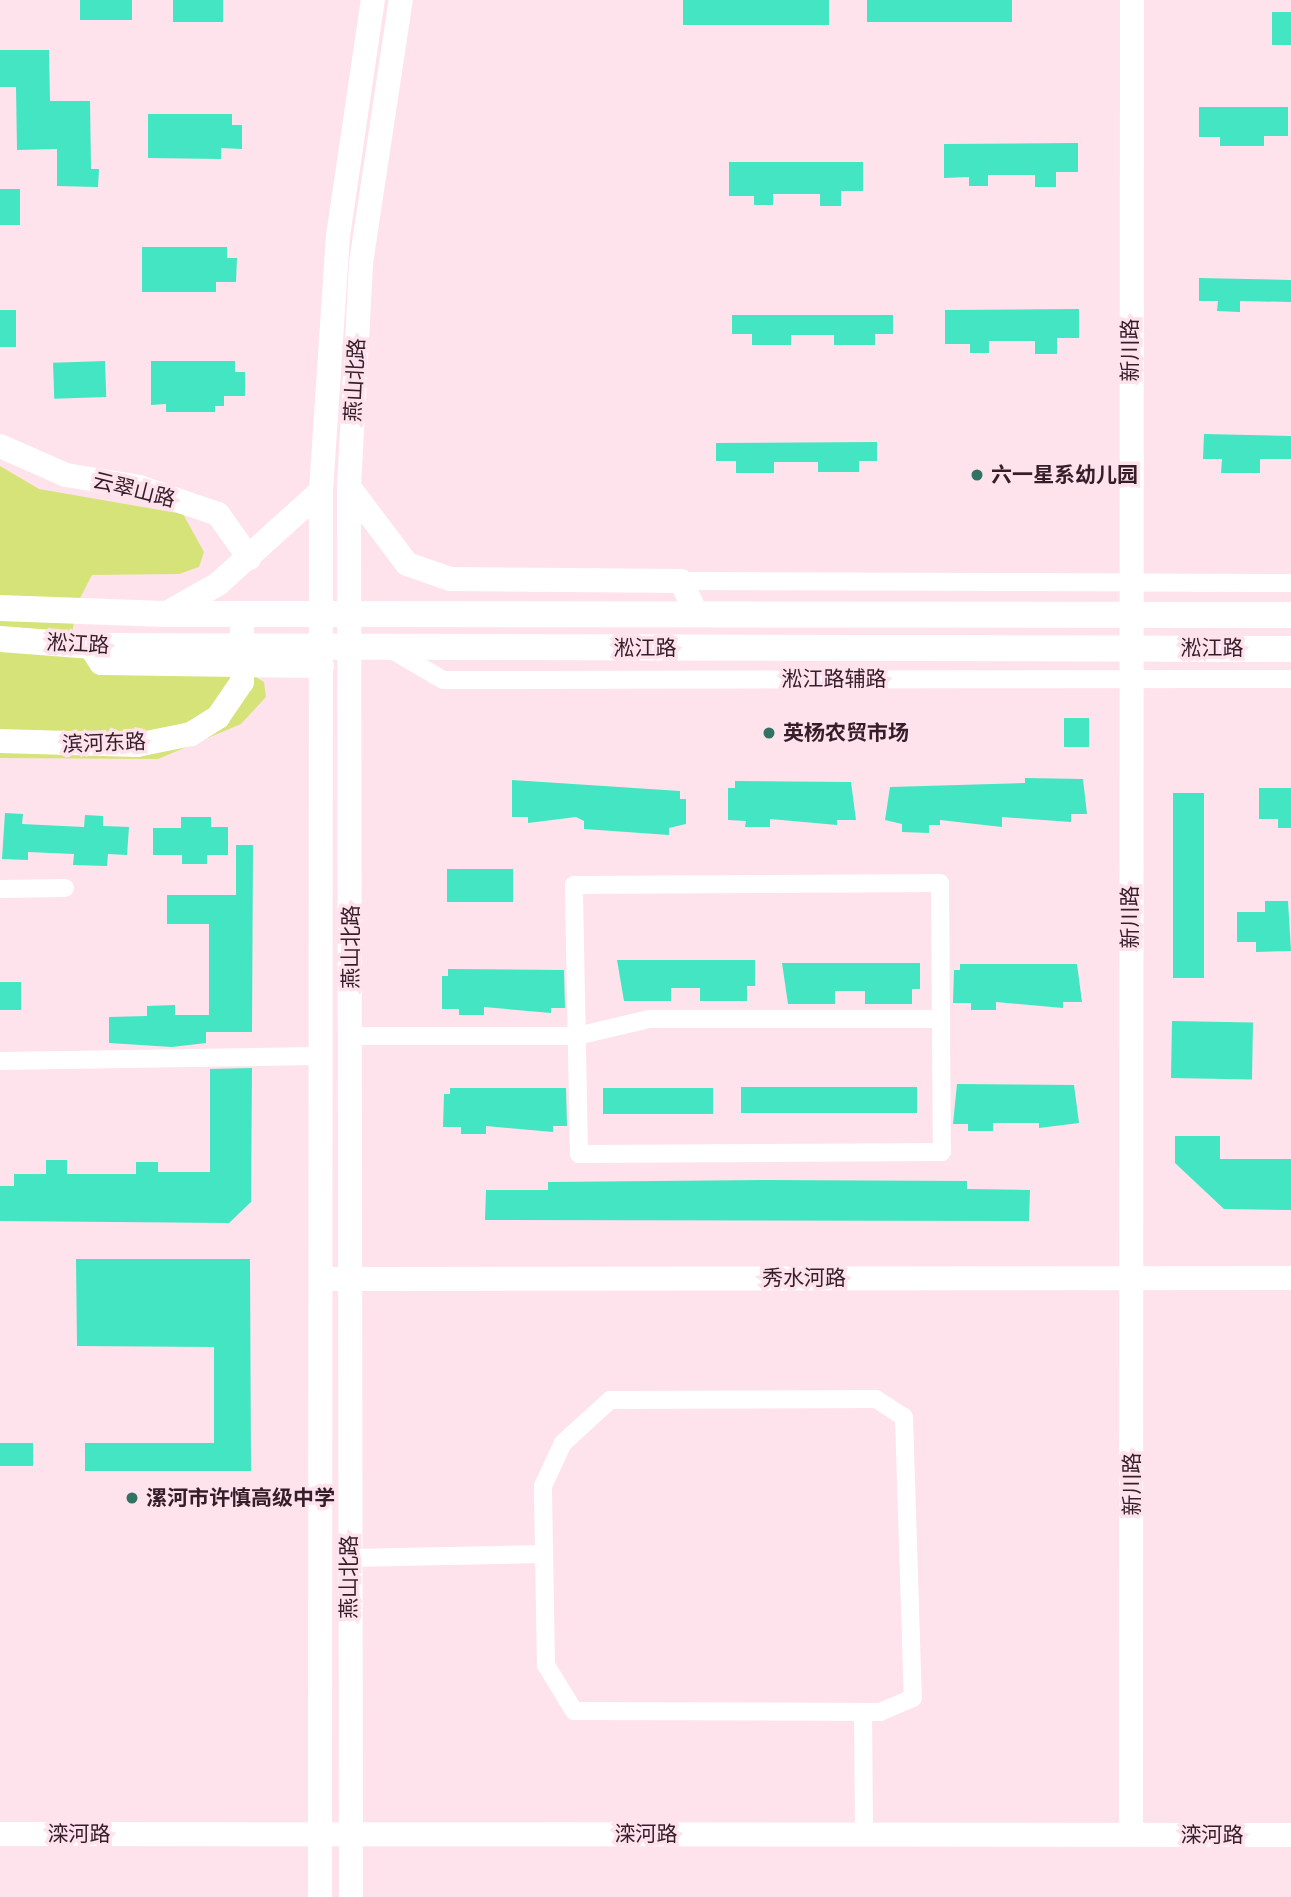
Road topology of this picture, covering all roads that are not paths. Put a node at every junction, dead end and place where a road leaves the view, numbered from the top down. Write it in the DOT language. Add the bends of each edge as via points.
graph roads {
  1 [pos="373,0"];
  2 [pos="401,0"];
  3 [pos="1132,0"];
  4 [pos="0,446"];
  5 [pos="349,487"];
  6 [pos="321,491"];
  7 [pos="249,558"];
  8 [pos="681,581"];
  9 [pos="1129,583"];
  10 [pos="1291,583"];
  11 [pos="0,608"];
  12 [pos="696,613"];
  13 [pos="165,614"];
  14 [pos="243,614"];
  15 [pos="322,614"];
  16 [pos="349,614"];
  17 [pos="1291,615"];
  18 [pos="1128,617"];
  19 [pos="0,639"];
  20 [pos="349,647"];
  21 [pos="387,647"];
  22 [pos="1128,648"];
  23 [pos="1291,649"];
  24 [pos="242,656"];
  25 [pos="322,656"];
  26 [pos="1128,679"];
  27 [pos="1291,680"];
  28 [pos="0,741"];
  29 [pos="65,888"];
  30 [pos="0,889"];
  31 [pos="940,1019"];
  32 [pos="351,1036"];
  33 [pos="577,1036"];
  34 [pos="317,1056"];
  35 [pos="0,1061"];
  36 [pos="1133,1278"];
  37 [pos="1291,1278"];
  38 [pos="317,1279"];
  39 [pos="349,1279"];
  40 [pos="544,1554"];
  41 [pos="349,1558"];
  42 [pos="863,1712"];
  43 [pos="0,1833"];
  44 [pos="320,1834"];
  45 [pos="351,1834"];
  46 [pos="864,1834"];
  47 [pos="1131,1834"];
  48 [pos="1291,1835"];
  49 [pos="320,1897"];
  50 [pos="351,1897"];
  1 -- 6 [label="street, 燕山北路" via="338,236"];
  2 -- 5 [label="street, 燕山北路" via="361,263"];
  3 -- 9 [label="street, 新川路"];
  4 -- 7 [label="street, 云翠山路" via="66,475 139,487 218,514"];
  5 -- 8 [label="street" via="407,564 450,579"];
  5 -- 16 [label="street, 燕山北路"];
  6 -- 7 [label="street"];
  6 -- 15 [label="street, 燕山北路"];
  7 -- 13 [label="street" via="218,584"];
  8 -- 9 [label="street"];
  8 -- 12 [label="street"];
  9 -- 10 [label="street"];
  9 -- 18 [label="street, 新川路"];
  11 -- 13 [label="main road, 淞江路"];
  12 -- 16 [label="main road, 淞江路"];
  12 -- 18 [label="main road, 淞江路"];
  13 -- 14 [label="main road, 淞江路"];
  14 -- 15 [label="main road, 淞江路"];
  14 -- 24 [label="street, 滨河东路"];
  15 -- 16 [label="main road, 淞江路"];
  15 -- 25 [label="street, 燕山北路"];
  16 -- 20 [label="street, 燕山北路"];
  17 -- 18 [label="main road, 淞江路"];
  18 -- 22 [label="street, 新川路"];
  19 -- 24 [label="main road, 淞江路"];
  20 -- 21 [label="main road, 淞江路"];
  20 -- 25 [label="main road, 淞江路"];
  20 -- 32 [label="street, 燕山北路"];
  21 -- 22 [label="main road, 淞江路"];
  21 -- 26 [label="street, 淞江路辅路" via="443,680"];
  22 -- 23 [label="main road, 淞江路"];
  22 -- 26 [label="street, 新川路"];
  24 -- 25 [label="main road, 淞江路"];
  24 -- 28 [label="street, 滨河东路" via="242,682 218,717 191,734 136,745"];
  25 -- 34 [label="street, 燕山北路"];
  26 -- 27 [label="street, 淞江路辅路"];
  26 -- 36 [label="street, 新川路"];
  29 -- 30 [label="street"];
  31 -- 33 [label="street" via="649,1019"];
  31 -- 33 [label="street" via="942,1152 579,1153"];
  31 -- 33 [label="street" via="940,883 575,885"];
  32 -- 33 [label="street"];
  32 -- 39 [label="street, 燕山北路"];
  34 -- 35 [label="street"];
  34 -- 38 [label="street, 燕山北路"];
  36 -- 37 [label="street, 秀水河路"];
  36 -- 39 [label="street, 秀水河路"];
  36 -- 47 [label="street, 新川路"];
  38 -- 39 [label="street, 秀水河路"];
  38 -- 44 [label="street, 燕山北路"];
  39 -- 41 [label="street, 燕山北路"];
  40 -- 41 [label="street"];
  40 -- 42 [label="street" via="546,1665 574,1711"];
  40 -- 42 [label="street" via="543,1486 562,1443 610,1400 876,1399 904,1417 913,1698 880,1712"];
  41 -- 45 [label="street, 燕山北路"];
  42 -- 46 [label="street"];
  43 -- 44 [label="street, 滦河路"];
  44 -- 45 [label="street, 滦河路"];
  44 -- 49 [label="street, 燕山北路"];
  45 -- 46 [label="street, 滦河路"];
  45 -- 50 [label="street, 燕山北路"];
  46 -- 47 [label="street, 滦河路"];
  47 -- 48 [label="street, 滦河路"];
}
